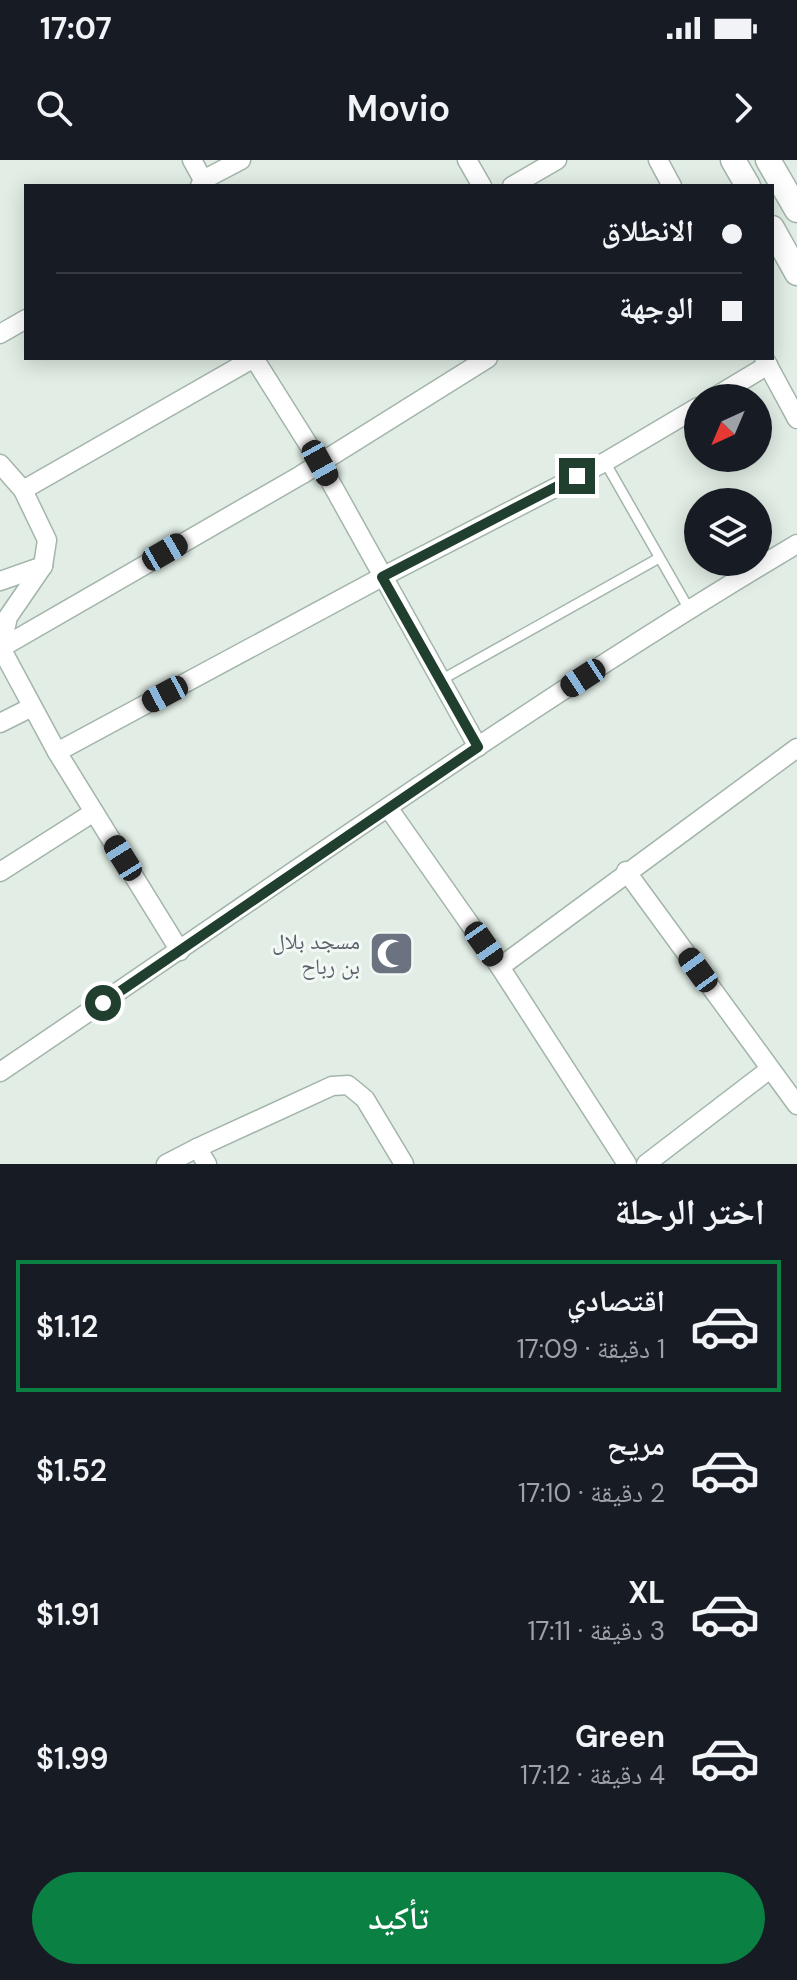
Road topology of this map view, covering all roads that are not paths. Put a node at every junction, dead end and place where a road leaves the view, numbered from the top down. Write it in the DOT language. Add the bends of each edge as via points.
graph roads {
  1 [pos="192,160"];
  2 [pos="241,160"];
  3 [pos="467,160"];
  4 [pos="557,160"];
  5 [pos="658,160"];
  6 [pos="733,160"];
  7 [pos="768,160"];
  8 [pos="201,183"];
  9 [pos="481,184"];
  10 [pos="515,184"];
  11 [pos="671,184"];
  12 [pos="747,184"];
  13 [pos="797,210"];
  14 [pos="774,232"];
  15 [pos="797,273"];
  16 [pos="24,320"];
  17 [pos="0,334"];
  18 [pos="250,360"];
  19 [pos="255,360"];
  20 [pos="485,360"];
  21 [pos="766,361"];
  22 [pos="733,384"];
  23 [pos="684,415"];
  24 [pos="797,419"];
  25 [pos="605,462"];
  26 [pos="320,463"];
  27 [pos="0,464"];
  28 [pos="23,490"];
  29 [pos="797,544"];
  30 [pos="659,558"];
  31 [pos="43,566"];
  32 [pos="382,577"];
  33 [pos="0,581"];
  34 [pos="689,609"];
  35 [pos="1,648"];
  36 [pos="441,680"];
  37 [pos="32,707"];
  38 [pos="0,723"];
  39 [pos="478,747"];
  40 [pos="797,748"];
  41 [pos="57,752"];
  42 [pos="389,809"];
  43 [pos="94,812"];
  44 [pos="626,871"];
  45 [pos="0,872"];
  46 [pos="180,951"];
  47 [pos="500,967"];
  48 [pos="770,1069"];
  49 [pos="0,1072"];
  50 [pos="797,1105"];
  51 [pos="202,1156"];
  52 [pos="166,1164"];
  53 [pos="404,1164"];
  54 [pos="627,1164"];
  55 [pos="646,1164"];
  1 -- 8 [label="street"];
  2 -- 8 [label="street"];
  3 -- 9 [label="street"];
  4 -- 10 [label="street"];
  5 -- 11 [label="street"];
  6 -- 12 [label="street"];
  7 -- 13 [label="street"];
  14 -- 15 [label="street"];
  16 -- 17 [label="street"];
  18 -- 28 [label="street"];
  19 -- 26 [label="street"];
  20 -- 26 [label="street"];
  21 -- 22 [label="street"];
  21 -- 24 [label="street"];
  23 -- 25 [label="street"];
  25 -- 30 [label="lane"];
  25 -- 32 [label="street"];
  26 -- 32 [label="street"];
  26 -- 35 [label="street"];
  27 -- 28 [label="street"];
  28 -- 31 [label="street" via="47,540"];
  29 -- 34 [label="street"];
  30 -- 34 [label="lane"];
  30 -- 36 [label="lane"];
  31 -- 33 [label="street"];
  31 -- 35 [label="street" via="8,617"];
  32 -- 36 [label="street"];
  32 -- 41 [label="street"];
  34 -- 39 [label="street"];
  35 -- 37 [label="street"];
  36 -- 39 [label="street"];
  37 -- 38 [label="street"];
  37 -- 41 [label="street"];
  39 -- 42 [label="street"];
  40 -- 44 [label="street"];
  41 -- 43 [label="street"];
  42 -- 46 [label="street"];
  42 -- 47 [label="street"];
  43 -- 45 [label="street"];
  43 -- 46 [label="street"];
  44 -- 47 [label="street"];
  44 -- 48 [label="street"];
  46 -- 49 [label="street"];
  47 -- 54 [label="street"];
  48 -- 50 [label="street"];
  48 -- 55 [label="street"];
  51 -- 52 [label="street"];
  51 -- 53 [label="street" via="332,1086 348,1085 365,1099"];
}
